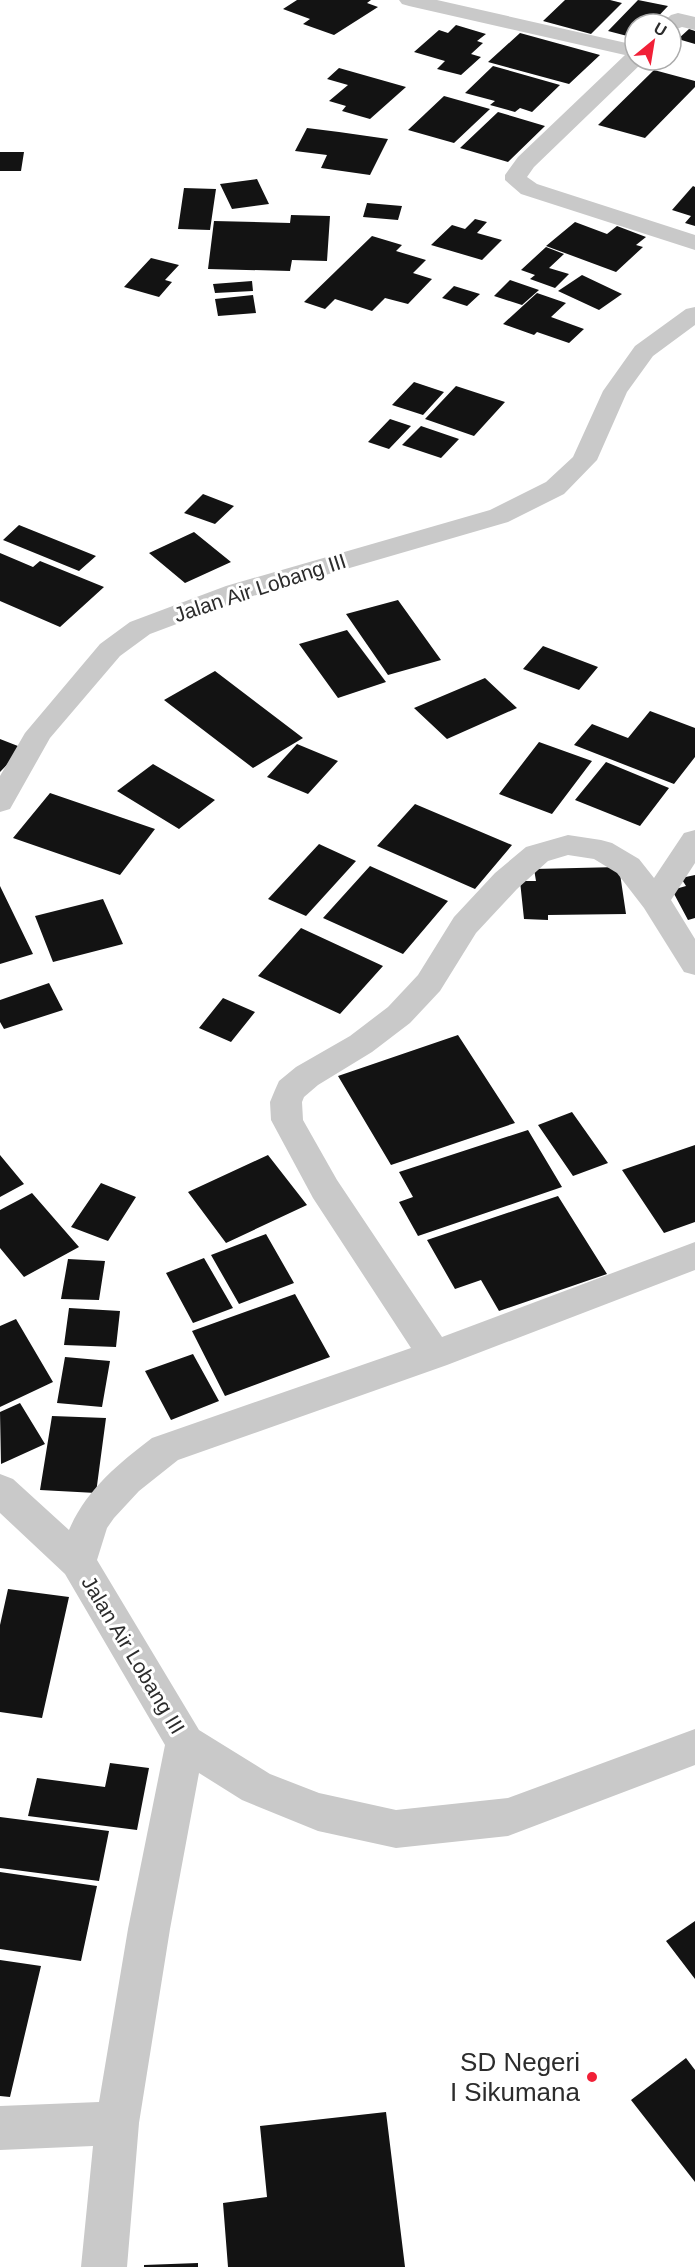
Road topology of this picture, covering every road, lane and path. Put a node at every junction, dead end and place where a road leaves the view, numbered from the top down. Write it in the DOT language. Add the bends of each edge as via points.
graph roads {
  1 [pos="409,0"];
  2 [pos="695,4"];
  3 [pos="683,20"];
  4 [pos="623,48"];
  5 [pos="623,69"];
  6 [pos="695,243"];
  7 [pos="695,314"];
  8 [pos="0,802"];
  9 [pos="695,840"];
  10 [pos="655,900"];
  11 [pos="695,964"];
  12 [pos="695,1256"];
  13 [pos="434,1355"];
  14 [pos="0,1490"];
  15 [pos="78,1562"];
  16 [pos="185,1743"];
  17 [pos="695,1747"];
  18 [pos="117,2123"];
  19 [pos="0,2128"];
  20 [pos="104,2267"];
  1 -- 4 [label="street"];
  2 -- 3 [label="street"];
  5 -- 6 [label="street" via="526,162 516,180 529,189"];
  7 -- 8 [label="street, Jalan Air Lobang III" via="644,351 615,391 584,460 555,488 499,516 236,592 140,628 110,650 39,733"];
  9 -- 10 [label="street"];
  10 -- 11 [label="street"];
  10 -- 13 [label="street" via="628,866 601,850 568,845 537,855 465,925 429,983 399,1015 291,1090 286,1102 287,1120 320,1180"];
  12 -- 13 [label="street"];
  13 -- 15 [label="street" via="165,1449 109,1497 93,1519"];
  14 -- 15 [label="street, Jalan Air Lobang III"];
  15 -- 16 [label="street, Jalan Air Lobang III"];
  16 -- 17 [label="street, Jalan Air Lobang III" via="256,1787 318,1812 396,1829 508,1817"];
  16 -- 18 [label="street" via="148,1929"];
  18 -- 19 [label="street"];
  18 -- 20 [label="street"];
}
